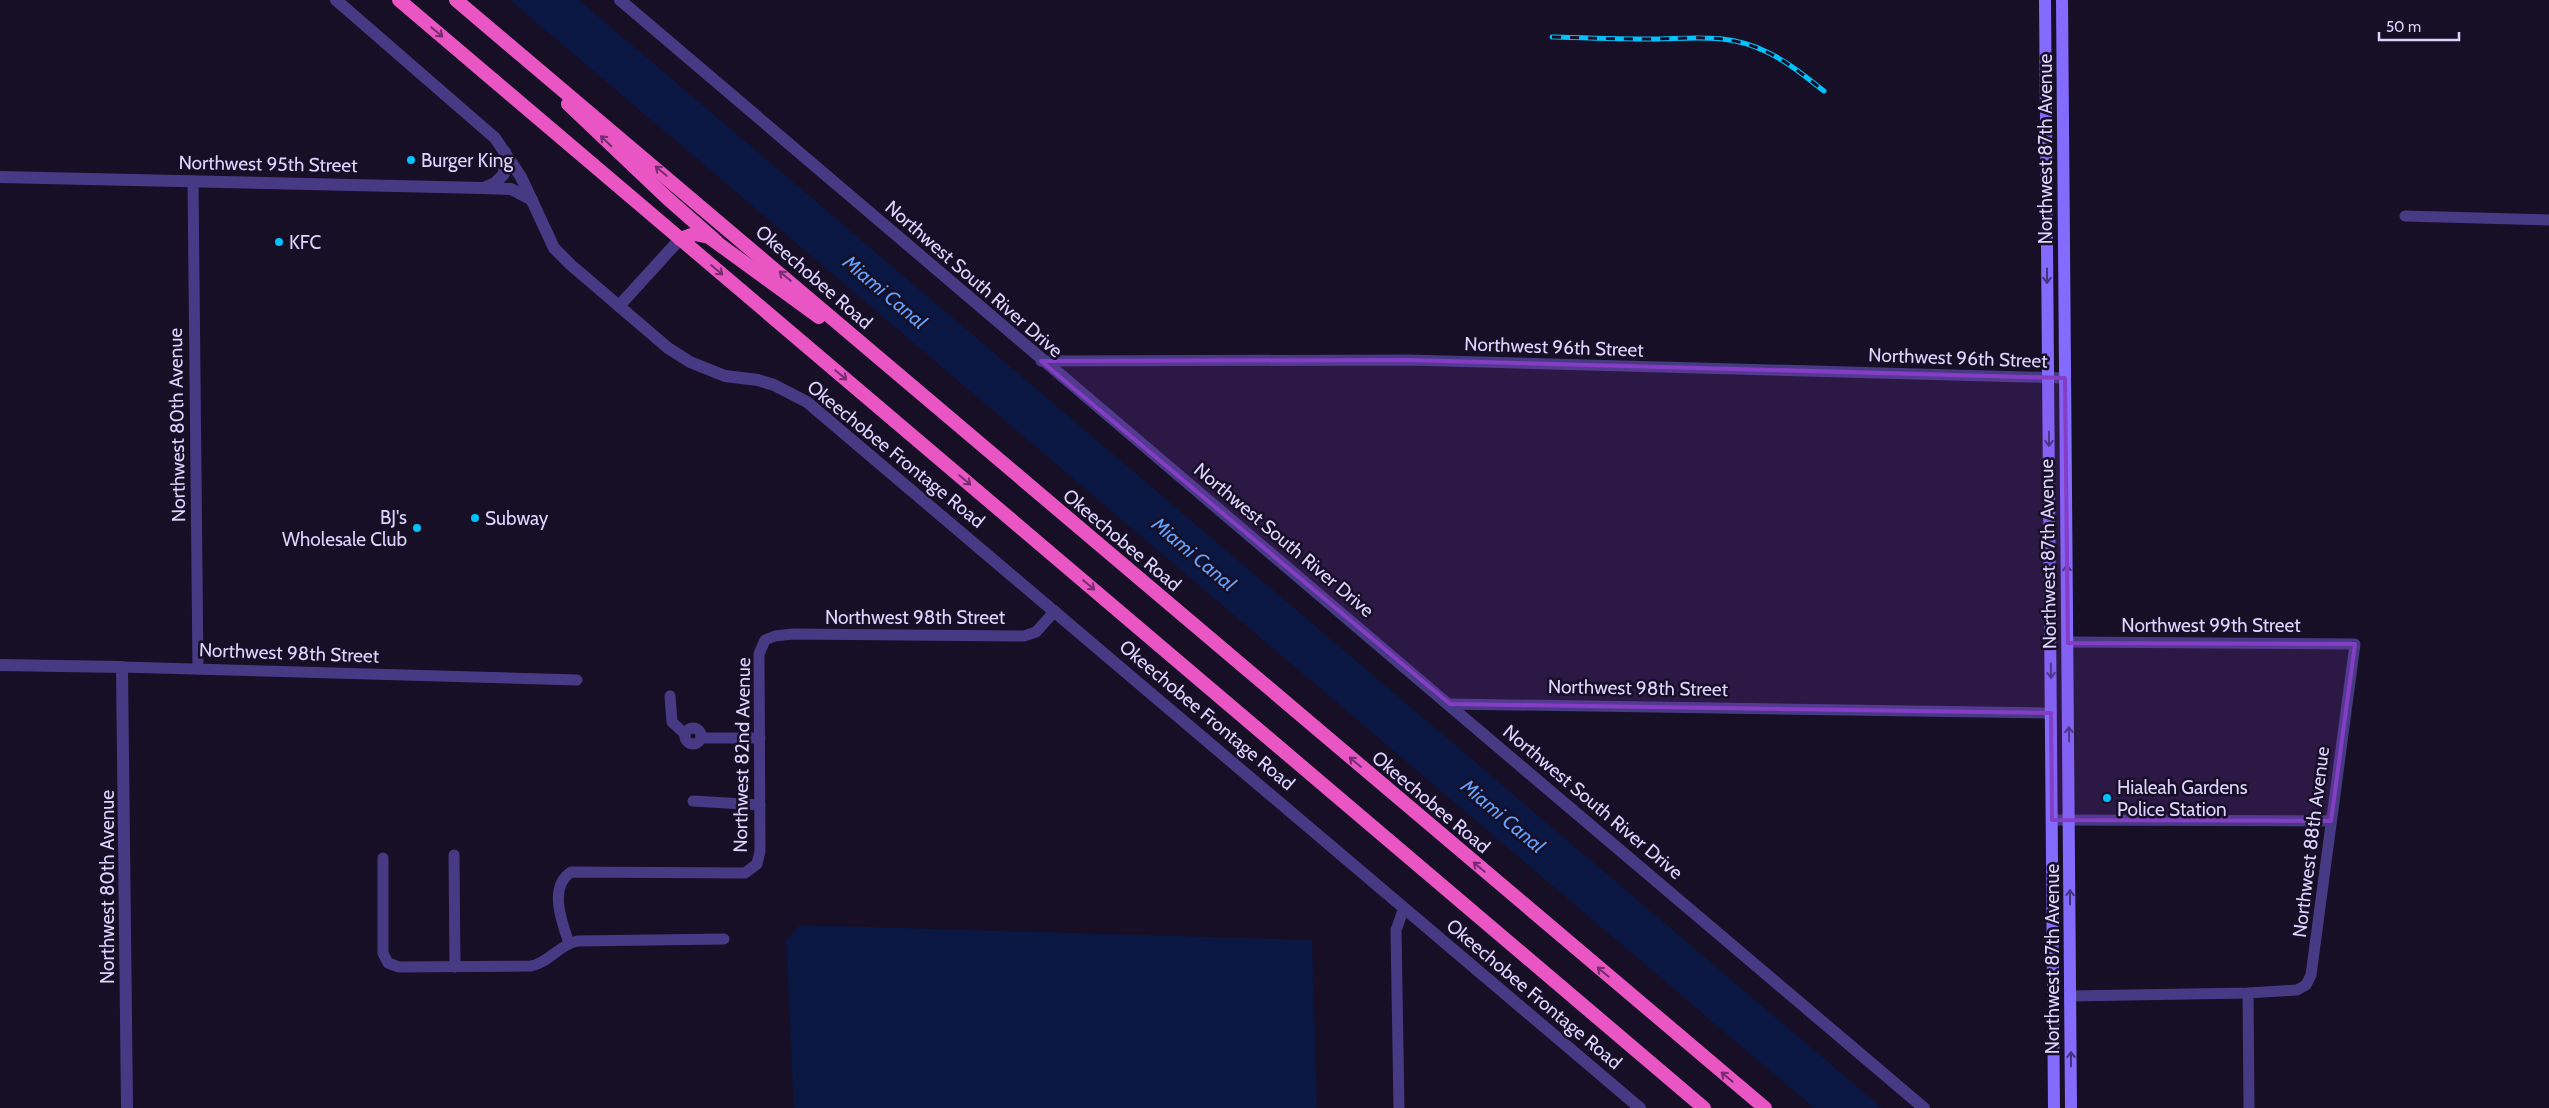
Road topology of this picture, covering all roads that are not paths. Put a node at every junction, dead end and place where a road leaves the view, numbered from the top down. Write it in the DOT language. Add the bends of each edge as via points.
graph roads {
  1 [pos="336,0"];
  2 [pos="399,0"];
  3 [pos="456,0"];
  4 [pos="620,0"];
  5 [pos="2045,0"];
  6 [pos="2062,0"];
  7 [pos="505,42"];
  8 [pos="505,151"];
  9 [pos="0,177"];
  10 [pos="193,181"];
  11 [pos="484,188"];
  12 [pos="667,198"];
  13 [pos="532,200"];
  14 [pos="2405,216"];
  15 [pos="2549,220"];
  16 [pos="680,239"];
  17 [pos="717,242"];
  18 [pos="618,306"];
  19 [pos="1041,361"];
  20 [pos="887,366"];
  21 [pos="2048,378"];
  22 [pos="2065,378"];
  23 [pos="1056,611"];
  24 [pos="765,640"];
  25 [pos="2068,642"];
  26 [pos="2355,644"];
  27 [pos="0,665"];
  28 [pos="122,667"];
  29 [pos="198,669"];
  30 [pos="578,680"];
  31 [pos="670,696"];
  32 [pos="1450,704"];
  33 [pos="2051,713"];
  34 [pos="760,738"];
  35 [pos="692,801"];
  36 [pos="760,805"];
  37 [pos="2070,819"];
  38 [pos="2052,820"];
  39 [pos="2331,821"];
  40 [pos="454,855"];
  41 [pos="383,858"];
  42 [pos="1404,908"];
  43 [pos="724,939"];
  44 [pos="569,943"];
  45 [pos="454,967"];
  46 [pos="2248,994"];
  47 [pos="2071,996"];
  48 [pos="127,1108"];
  49 [pos="1399,1108"];
  50 [pos="1640,1108"];
  51 [pos="1704,1108"];
  52 [pos="1764,1108"];
  53 [pos="1924,1108"];
  54 [pos="2054,1108"];
  55 [pos="2072,1108"];
  56 [pos="2249,1108"];
  1 -- 8 [label="street, Okeechobee Frontage Road" via="474,118"];
  2 -- 16 [label="highway, one-way"];
  3 -- 7 [label="highway, Okeechobee Road"];
  4 -- 19 [label="street, Northwest South River Drive"];
  5 -- 21 [label="main road, Northwest 87th Avenue, one-way"];
  6 -- 22 [label="main road, Northwest 87th Avenue"];
  12 -- 7 [label="highway, one-way"];
  20 -- 7 [label="highway, Okeechobee Road, one-way"];
  8 -- 11 [label="street" via="504,174"];
  8 -- 13 [label="street, Okeechobee Frontage Road"];
  9 -- 10 [label="street, Northwest 95th Street"];
  10 -- 11 [label="street, Northwest 95th Street"];
  10 -- 29 [label="street, Northwest 80th Avenue"];
  11 -- 13 [label="street, Northwest 95th Street" via="511,189"];
  12 -- 16 [label="highway" via="679,217"];
  12 -- 17 [label="highway"];
  13 -- 18 [label="street, Okeechobee Frontage Road" via="554,248"];
  14 -- 15 [label="street"];
  16 -- 17 [label="highway" via="703,235"];
  16 -- 18 [label="street"];
  16 -- 51 [label="highway, one-way"];
  17 -- 20 [label="highway"];
  18 -- 23 [label="street, Okeechobee Frontage Road" via="690,362 725,376 774,385 807,402"];
  19 -- 21 [label="street, Northwest 96th Street" via="1417,360"];
  19 -- 32 [label="street, Northwest South River Drive"];
  52 -- 20 [label="highway, Okeechobee Road, one-way"];
  21 -- 22 [label="street, Northwest 96th Street"];
  21 -- 33 [label="main road, Northwest 87th Avenue, one-way"];
  25 -- 22 [label="main road, Northwest 87th Avenue, one-way"];
  23 -- 24 [label="street, Northwest 98th Street" via="1036,632 1024,636 792,634"];
  23 -- 42 [label="street, Okeechobee Frontage Road"];
  24 -- 34 [label="street, Northwest 82nd Avenue" via="759,654"];
  25 -- 26 [label="street, Northwest 99th Street"];
  37 -- 25 [label="main road, Northwest 87th Avenue, one-way"];
  26 -- 39 [label="street, Northwest 88th Avenue"];
  27 -- 28 [label="street, Northwest 98th Street"];
  28 -- 29 [label="street, Northwest 98th Street"];
  28 -- 48 [label="street, Northwest 80th Avenue"];
  29 -- 30 [label="street, Northwest 98th Street"];
  31 -- 34 [label="street" via="674,726 691,744 701,738"];
  32 -- 33 [label="street, Northwest 98th Street"];
  32 -- 53 [label="street, Northwest South River Drive"];
  33 -- 38 [label="main road, Northwest 87th Avenue"];
  34 -- 36 [label="street, Northwest 82nd Avenue"];
  35 -- 36 [label="street"];
  36 -- 44 [label="street, Northwest 82nd Avenue" via="760,851 753,869 746,873 571,872 561,884 558,899"];
  37 -- 38 [label="street"];
  37 -- 39 [label="street"];
  47 -- 37 [label="main road, Northwest 87th Avenue, one-way"];
  38 -- 54 [label="main road, Northwest 87th Avenue"];
  39 -- 46 [label="street, Northwest 88th Avenue" via="2311,975 2306,985 2297,990"];
  40 -- 45 [label="street"];
  41 -- 45 [label="street" via="384,957 388,963 404,968"];
  42 -- 49 [label="street" via="1396,930"];
  42 -- 50 [label="street, Okeechobee Frontage Road"];
  43 -- 44 [label="street"];
  44 -- 45 [label="street" via="536,965"];
  46 -- 47 [label="street, Northwest 88th Avenue"];
  46 -- 56 [label="street"];
  55 -- 47 [label="main road, Northwest 87th Avenue, one-way"];
}
